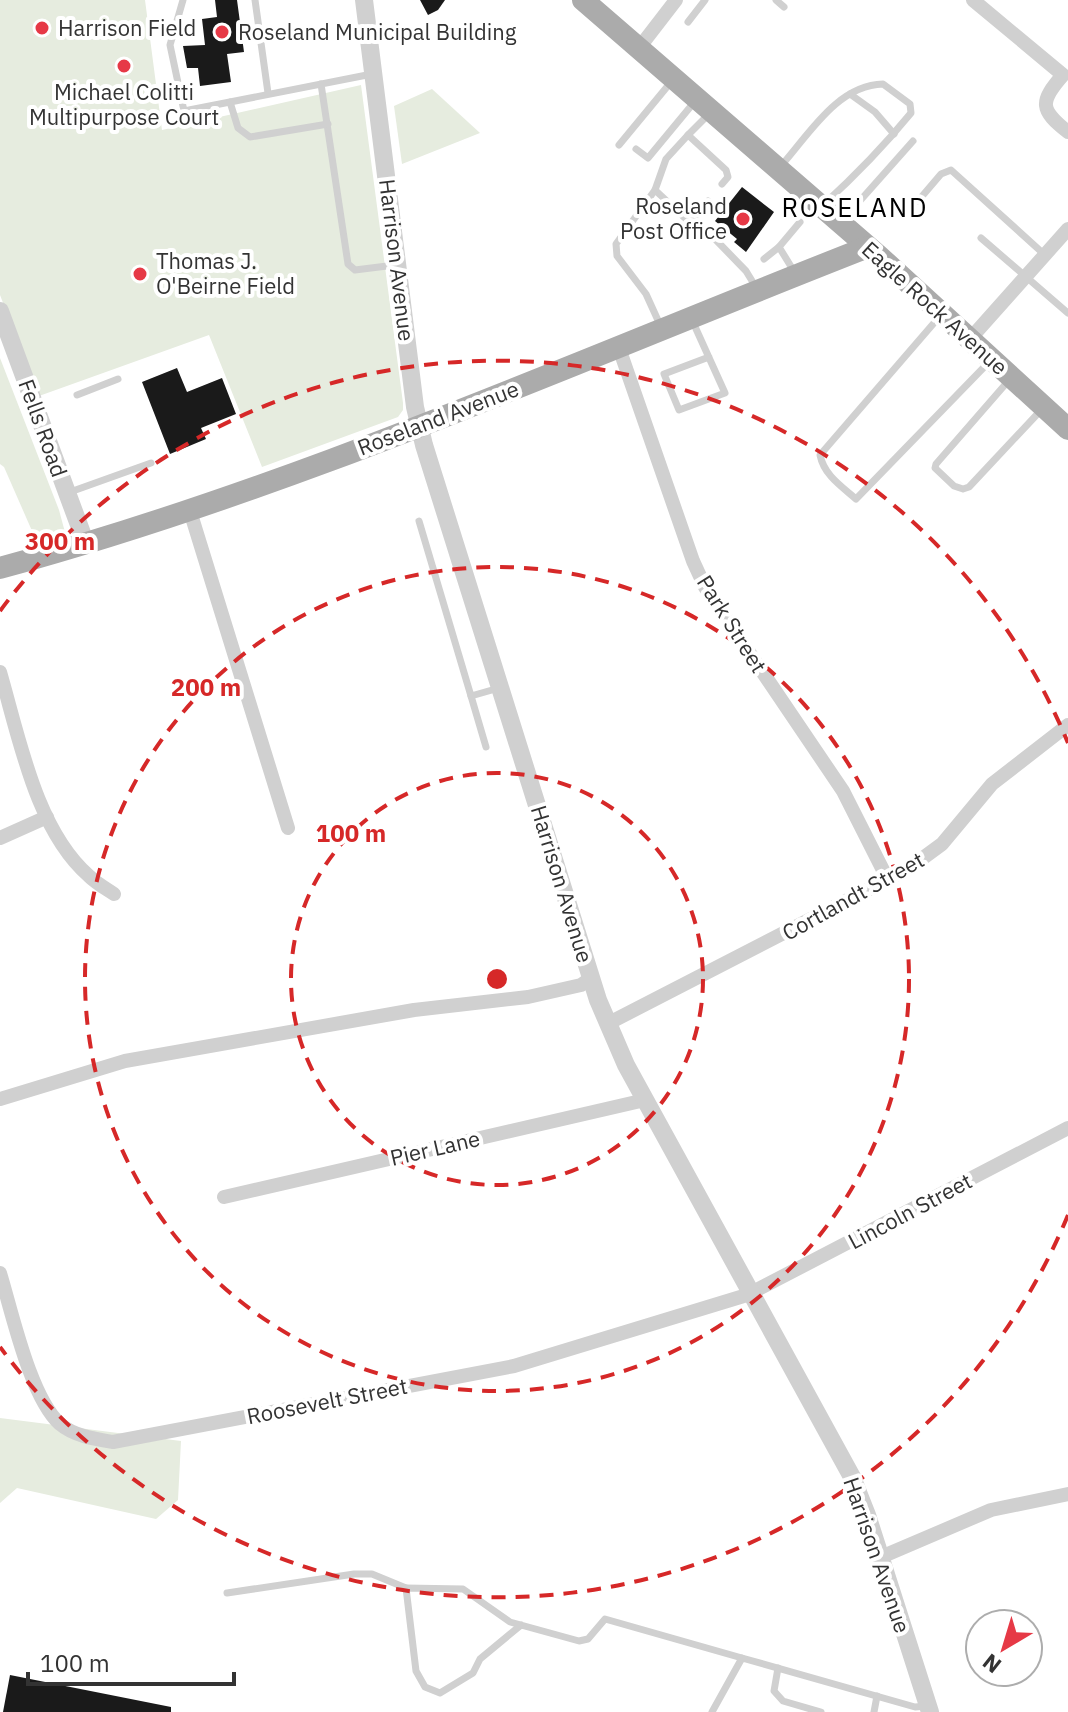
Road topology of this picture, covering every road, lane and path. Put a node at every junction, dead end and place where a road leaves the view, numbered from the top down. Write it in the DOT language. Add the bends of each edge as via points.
graph roads {
  1 [pos="183,0"];
  2 [pos="255,0"];
  3 [pos="364,0"];
  4 [pos="583,0"];
  5 [pos="676,0"];
  6 [pos="705,0"];
  7 [pos="776,0"];
  8 [pos="973,0"];
  9 [pos="784,7"];
  10 [pos="688,22"];
  11 [pos="639,48"];
  12 [pos="1065,72"];
  13 [pos="374,73"];
  14 [pos="674,79"];
  15 [pos="321,84"];
  16 [pos="268,93"];
  17 [pos="850,94"];
  18 [pos="230,102"];
  19 [pos="705,105"];
  20 [pos="328,124"];
  21 [pos="1068,132"];
  22 [pos="894,134"];
  23 [pos="688,135"];
  24 [pos="913,141"];
  25 [pos="619,145"];
  26 [pos="636,149"];
  27 [pos="779,169"];
  28 [pos="722,184"];
  29 [pos="655,190"];
  30 [pos="708,201"];
  31 [pos="918,201"];
  32 [pos="822,207"];
  33 [pos="800,222"];
  34 [pos="840,223"];
  35 [pos="1068,229"];
  36 [pos="981,238"];
  37 [pos="715,239"];
  38 [pos="779,247"];
  39 [pos="868,247"];
  40 [pos="1045,255"];
  41 [pos="764,259"];
  42 [pos="398,265"];
  43 [pos="796,275"];
  44 [pos="1026,276"];
  45 [pos="758,291"];
  46 [pos="0,311"];
  47 [pos="1068,313"];
  48 [pos="942,314"];
  49 [pos="692,318"];
  50 [pos="662,330"];
  51 [pos="970,339"];
  52 [pos="619,348"];
  53 [pos="709,357"];
  54 [pos="992,359"];
  55 [pos="1011,377"];
  56 [pos="118,379"];
  57 [pos="77,395"];
  58 [pos="1044,407"];
  59 [pos="420,426"];
  60 [pos="1068,429"];
  61 [pos="151,463"];
  62 [pos="68,492"];
  63 [pos="190,511"];
  64 [pos="419,521"];
  65 [pos="86,544"];
  66 [pos="0,568"];
  67 [pos="0,672"];
  68 [pos="501,687"];
  69 [pos="471,696"];
  70 [pos="1068,725"];
  71 [pos="486,747"];
  72 [pos="47,817"];
  73 [pos="288,828"];
  74 [pos="0,838"];
  75 [pos="888,880"];
  76 [pos="114,894"];
  77 [pos="591,978"];
  78 [pos="607,1024"];
  79 [pos="0,1099"];
  80 [pos="645,1100"];
  81 [pos="1068,1128"];
  82 [pos="224,1197"];
  83 [pos="0,1273"];
  84 [pos="751,1293"];
  85 [pos="1068,1494"];
  86 [pos="881,1557"];
  87 [pos="406,1588"];
  88 [pos="227,1593"];
  89 [pos="521,1625"];
  90 [pos="742,1658"];
  91 [pos="778,1668"];
  92 [pos="877,1696"];
  93 [pos="929,1709"];
  94 [pos="712,1712"];
  95 [pos="821,1712"];
  96 [pos="874,1712"];
  1 -- 18 [label="lane" via="170,45 184,111"];
  2 -- 16 [label="lane"];
  3 -- 13 [label="street, Harrison Avenue"];
  4 -- 11 [label="main road, Eagle Rock Avenue"];
  5 -- 11 [label="street"];
  6 -- 10 [label="lane"];
  7 -- 9 [label="lane"];
  8 -- 12 [label="street"];
  11 -- 14 [label="main road, Eagle Rock Avenue"];
  12 -- 21 [label="street" via="1045,103 1050,117"];
  13 -- 15 [label="lane"];
  13 -- 42 [label="street, Harrison Avenue"];
  14 -- 19 [label="main road, Eagle Rock Avenue"];
  14 -- 25 [label="lane"];
  15 -- 16 [label="lane"];
  15 -- 20 [label="lane"];
  16 -- 18 [label="lane"];
  17 -- 22 [label="lane"];
  17 -- 22 [label="lane" via="883,84 910,104 911,113"];
  17 -- 27 [label="lane" via="832,107"];
  18 -- 20 [label="lane" via="238,128 250,137"];
  19 -- 23 [label="lane"];
  19 -- 26 [label="lane" via="648,158"];
  19 -- 27 [label="main road, Eagle Rock Avenue"];
  20 -- 42 [label="lane" via="348,264 355,270"];
  22 -- 32 [label="lane"];
  23 -- 28 [label="lane" via="726,170"];
  23 -- 29 [label="lane" via="666,159"];
  24 -- 34 [label="lane"];
  27 -- 32 [label="main road, Eagle Rock Avenue"];
  29 -- 30 [label="lane" via="688,221"];
  29 -- 50 [label="lane" via="616,244 617,256 646,294"];
  31 -- 40 [label="lane" via="945,170 951,170"];
  32 -- 34 [label="main road, Eagle Rock Avenue"];
  33 -- 38 [label="lane"];
  34 -- 39 [label="main road, Eagle Rock Avenue"];
  35 -- 40 [label="street"];
  36 -- 44 [label="lane"];
  37 -- 45 [label="lane"];
  38 -- 41 [label="lane"];
  38 -- 43 [label="lane"];
  39 -- 43 [label="main road, Roseland Avenue"];
  39 -- 48 [label="main road, Eagle Rock Avenue"];
  40 -- 44 [label="street"];
  42 -- 59 [label="street, Harrison Avenue"];
  43 -- 45 [label="main road, Roseland Avenue"];
  44 -- 47 [label="lane"];
  44 -- 51 [label="street"];
  45 -- 49 [label="main road, Roseland Avenue"];
  46 -- 62 [label="street, Fells Road"];
  48 -- 51 [label="main road, Eagle Rock Avenue"];
  48 -- 54 [label="lane" via="820,455 822,468 835,481 856,499"];
  49 -- 50 [label="main road, Roseland Avenue"];
  49 -- 53 [label="lane"];
  50 -- 52 [label="main road, Roseland Avenue"];
  51 -- 54 [label="main road, Eagle Rock Avenue"];
  52 -- 59 [label="main road, Roseland Avenue"];
  52 -- 75 [label="street, Park Street" via="705,587 843,791"];
  53 -- 53 [label="lane" via="725,393 679,410 664,374"];
  54 -- 55 [label="main road, Eagle Rock Avenue"];
  55 -- 58 [label="main road, Eagle Rock Avenue"];
  55 -- 58 [label="lane" via="936,464 946,479 958,488 969,487"];
  56 -- 57 [label="lane"];
  58 -- 60 [label="main road, Eagle Rock Avenue"];
  59 -- 63 [label="main road, Roseland Avenue"];
  59 -- 68 [label="street, Harrison Avenue"];
  61 -- 62 [label="lane"];
  62 -- 65 [label="street, Fells Road"];
  63 -- 65 [label="main road, Roseland Avenue"];
  63 -- 73 [label="street"];
  64 -- 69 [label="lane"];
  65 -- 66 [label="main road, Roseland Avenue"];
  67 -- 72 [label="street"];
  68 -- 69 [label="lane"];
  68 -- 77 [label="street, Harrison Avenue"];
  69 -- 71 [label="lane"];
  70 -- 75 [label="street, Cortlandt Street" via="992,784 927,857"];
  72 -- 74 [label="street"];
  72 -- 76 [label="street" via="87,875"];
  75 -- 78 [label="street, Cortlandt Street"];
  77 -- 78 [label="street, Harrison Avenue"];
  77 -- 79 [label="street" via="528,997 414,1010 125,1061"];
  78 -- 80 [label="street, Harrison Avenue"];
  80 -- 82 [label="street, Pier Lane"];
  80 -- 84 [label="street, Harrison Avenue"];
  81 -- 84 [label="street, Lincoln Street"];
  83 -- 84 [label="street, Roosevelt Street" via="33,1379 49,1410 61,1425 113,1442 514,1366"];
  84 -- 86 [label="street, Harrison Avenue" via="852,1477"];
  85 -- 86 [label="street" via="991,1510"];
  86 -- 93 [label="street, Harrison Avenue"];
  87 -- 88 [label="lane" via="372,1574 354,1574"];
  87 -- 89 [label="lane" via="463,1589"];
  87 -- 89 [label="lane" via="416,1671 425,1687 440,1693 473,1673 480,1659"];
  89 -- 90 [label="lane" via="579,1641 588,1639 605,1619"];
  90 -- 91 [label="lane"];
  90 -- 94 [label="lane"];
  91 -- 92 [label="lane"];
  91 -- 95 [label="lane" via="774,1691 783,1701"];
  92 -- 93 [label="lane"];
  92 -- 96 [label="lane"];
}
